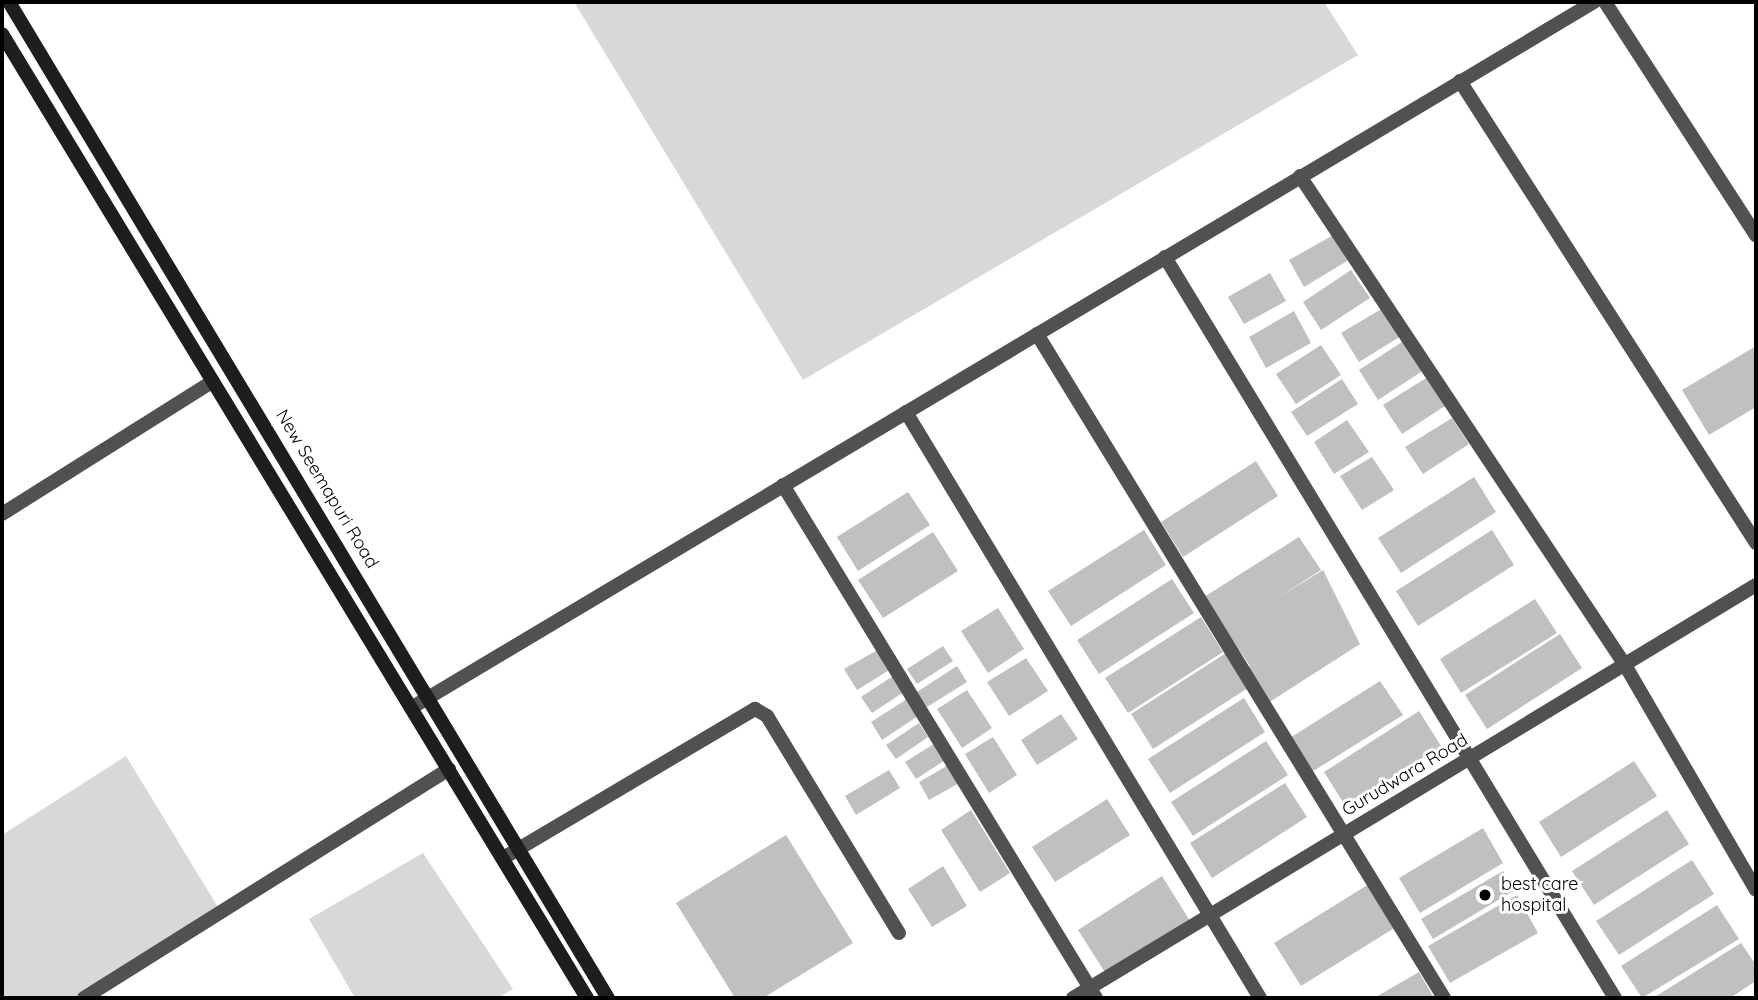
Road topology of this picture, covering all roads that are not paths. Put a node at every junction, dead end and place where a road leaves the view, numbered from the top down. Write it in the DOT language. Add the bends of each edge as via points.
graph roads {
  1 [pos="9,2"];
  2 [pos="1594,2"];
  3 [pos="1605,2"];
  4 [pos="2,34"];
  5 [pos="1460,81"];
  6 [pos="1300,177"];
  7 [pos="1756,235"];
  8 [pos="1165,257"];
  9 [pos="1037,334"];
  10 [pos="213,382"];
  11 [pos="906,412"];
  12 [pos="783,485"];
  13 [pos="2,514"];
  14 [pos="1756,543"];
  15 [pos="1756,585"];
  16 [pos="1625,664"];
  17 [pos="425,699"];
  18 [pos="411,708"];
  19 [pos="1472,758"];
  20 [pos="449,769"];
  21 [pos="1340,837"];
  22 [pos="522,847"];
  23 [pos="503,858"];
  24 [pos="1756,890"];
  25 [pos="1210,916"];
  26 [pos="899,933"];
  27 [pos="1093,993"];
  28 [pos="87,997"];
  29 [pos="587,998"];
  30 [pos="608,998"];
  31 [pos="1073,998"];
  32 [pos="1260,998"];
  33 [pos="1444,998"];
  34 [pos="1615,998"];
  1 -- 17 [label="main road, New Seemapuri Road"];
  2 -- 5 [label="street"];
  3 -- 7 [label="street"];
  4 -- 10 [label="main road"];
  5 -- 6 [label="street"];
  5 -- 14 [label="street"];
  6 -- 8 [label="street"];
  6 -- 16 [label="street"];
  8 -- 9 [label="street"];
  8 -- 19 [label="street"];
  9 -- 11 [label="street"];
  9 -- 21 [label="street"];
  10 -- 13 [label="street"];
  10 -- 18 [label="main road"];
  11 -- 12 [label="street"];
  11 -- 25 [label="street"];
  12 -- 17 [label="street"];
  12 -- 27 [label="street"];
  15 -- 16 [label="street, Gurudwara Road"];
  16 -- 19 [label="street, Gurudwara Road"];
  16 -- 24 [label="street"];
  17 -- 18 [label="street"];
  17 -- 22 [label="main road, New Seemapuri Road"];
  18 -- 20 [label="main road"];
  19 -- 21 [label="street, Gurudwara Road"];
  19 -- 34 [label="street"];
  20 -- 23 [label="main road"];
  20 -- 28 [label="street"];
  21 -- 25 [label="street, Gurudwara Road"];
  21 -- 33 [label="street"];
  22 -- 23 [label="street"];
  22 -- 26 [label="street" via="755,709 767,716"];
  22 -- 30 [label="main road, New Seemapuri Road"];
  23 -- 29 [label="main road"];
  25 -- 27 [label="street, Gurudwara Road"];
  25 -- 32 [label="street"];
  27 -- 31 [label="street, Gurudwara Road"];
}
